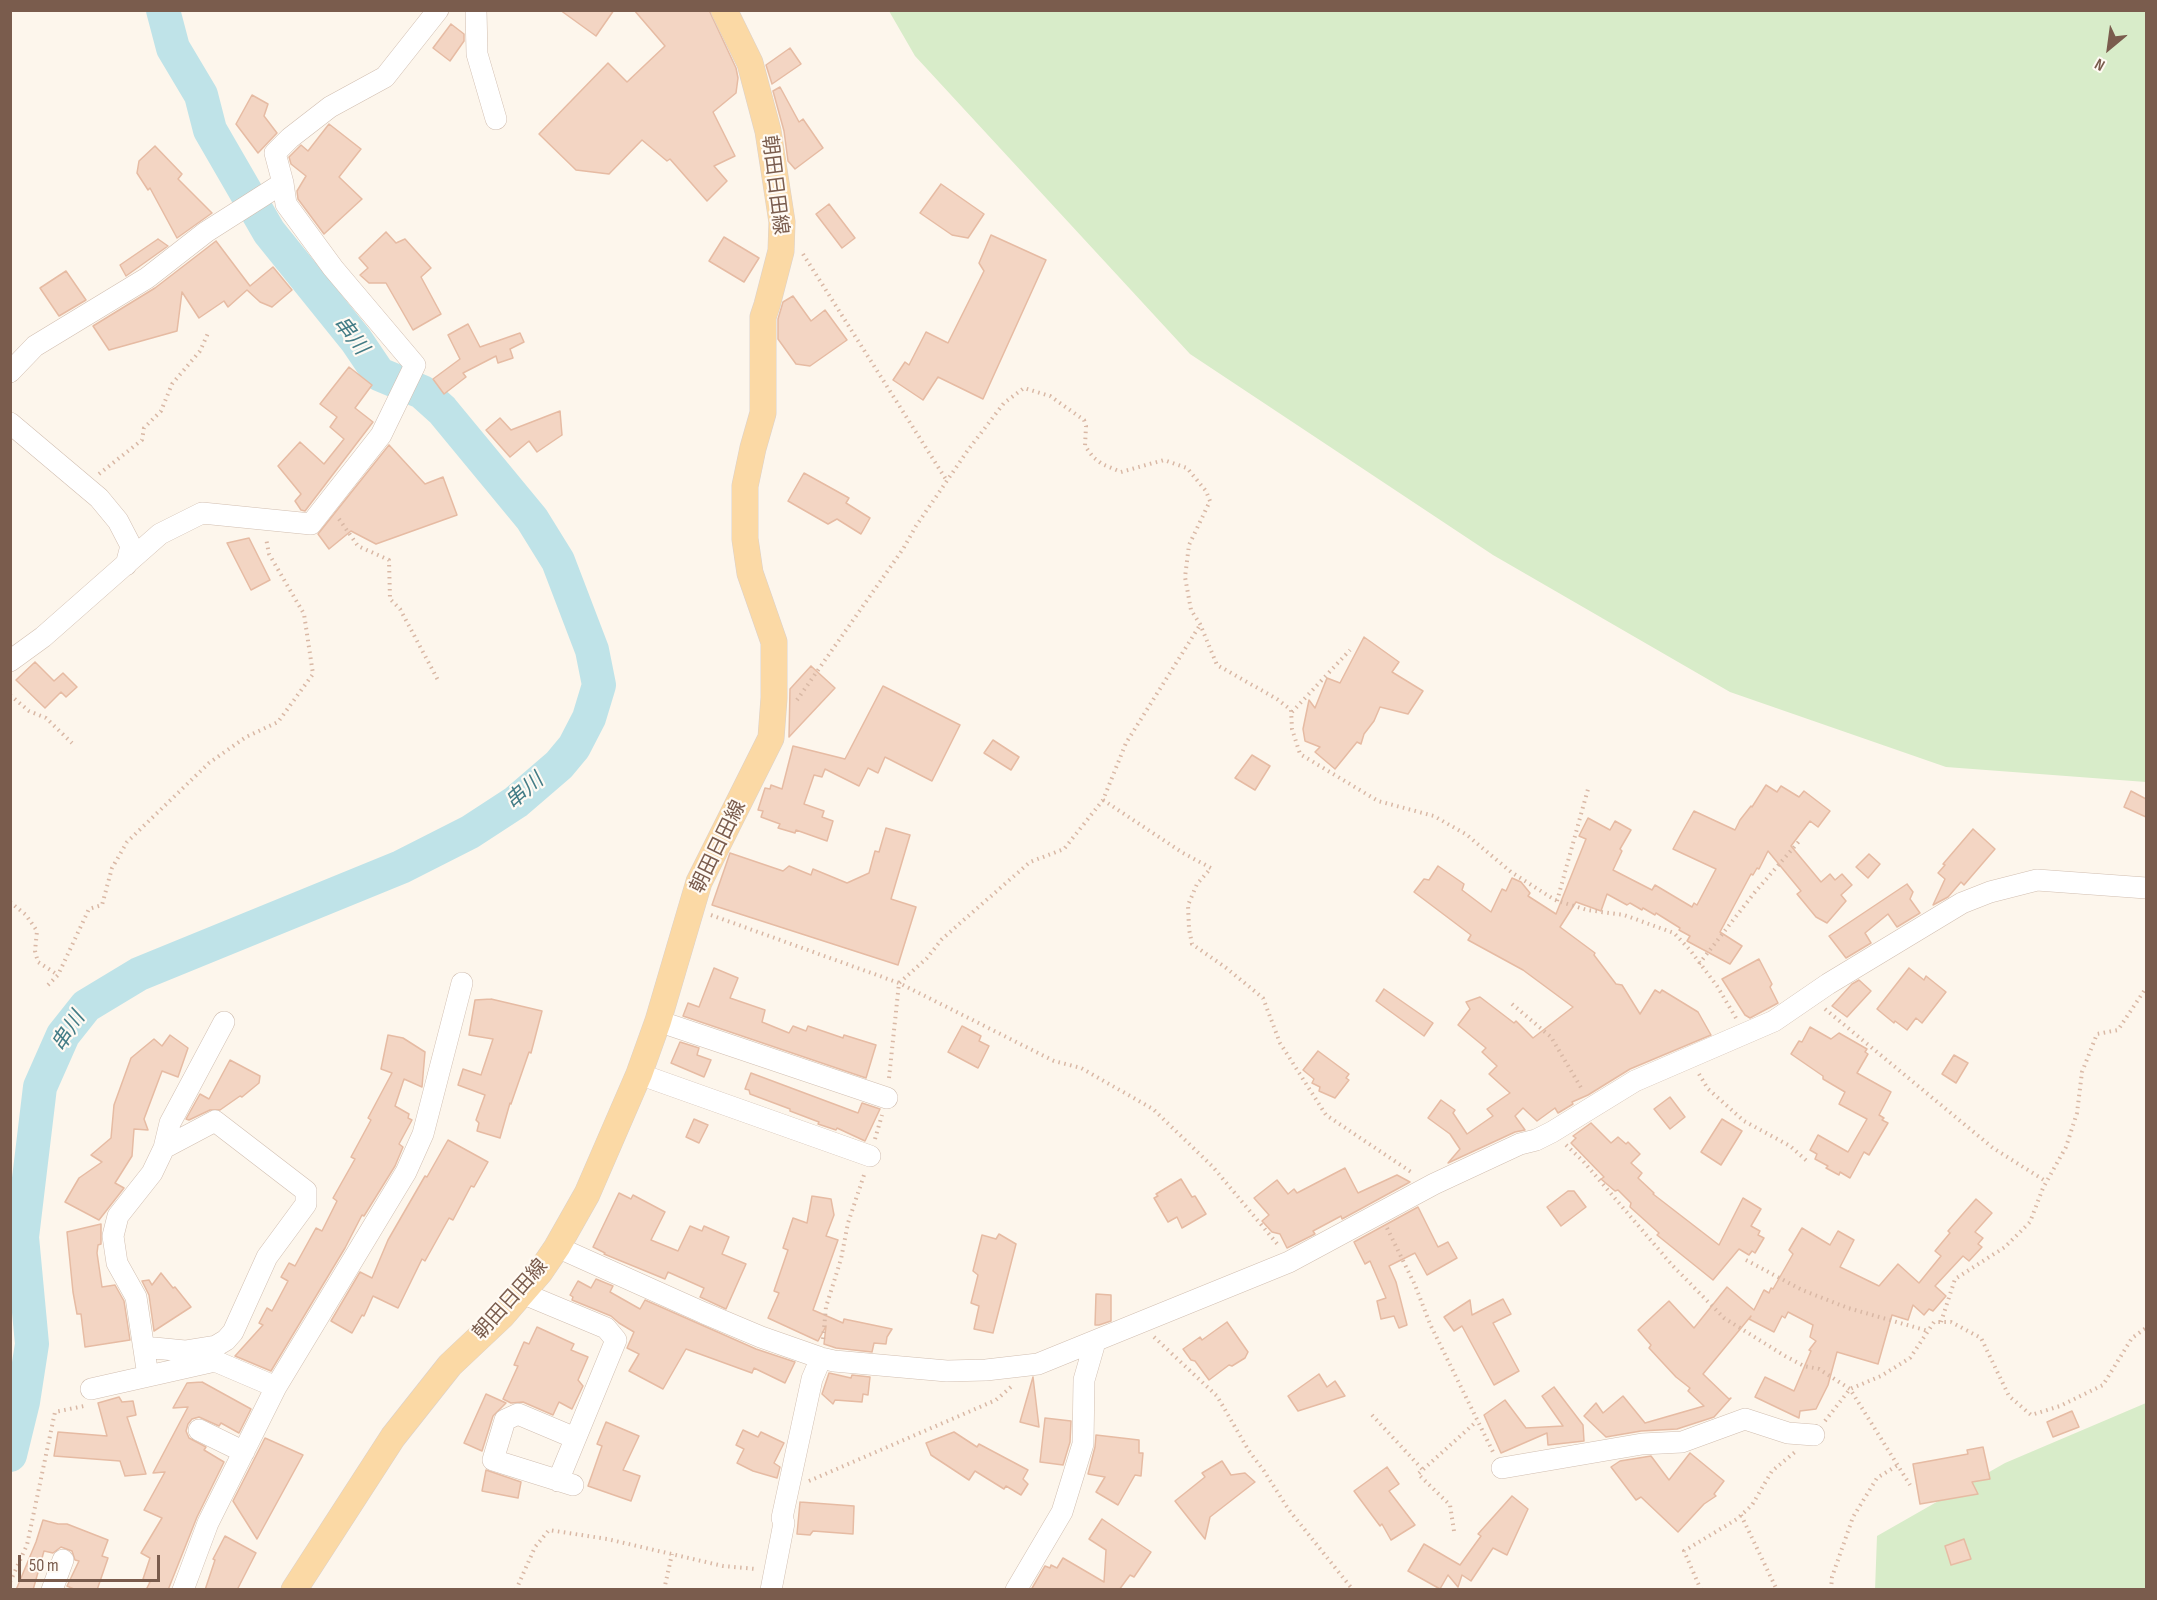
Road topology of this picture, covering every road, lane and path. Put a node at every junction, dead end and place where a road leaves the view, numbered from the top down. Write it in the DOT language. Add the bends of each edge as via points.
graph roads {
  1 [pos="438,10"];
  2 [pos="476,10"];
  3 [pos="724,10"];
  4 [pos="496,119"];
  5 [pos="283,183"];
  6 [pos="801,252"];
  7 [pos="209,331"];
  8 [pos="10,372"];
  9 [pos="10,423"];
  10 [pos="947,481"];
  11 [pos="85,485"];
  12 [pos="328,502"];
  13 [pos="262,520"];
  14 [pos="126,565"];
  15 [pos="1200,624"];
  16 [pos="1350,650"];
  17 [pos="10,661"];
  18 [pos="439,682"];
  19 [pos="10,695"];
  20 [pos="796,702"];
  21 [pos="1292,712"];
  22 [pos="72,743"];
  23 [pos="1588,789"];
  24 [pos="1103,800"];
  25 [pos="1801,839"];
  26 [pos="2146,888"];
  27 [pos="1557,901"];
  28 [pos="10,902"];
  29 [pos="691,908"];
  30 [pos="1700,964"];
  31 [pos="58,975"];
  32 [pos="462,983"];
  33 [pos="899,983"];
  34 [pos="48,985"];
  35 [pos="2146,988"];
  36 [pos="1810,997"];
  37 [pos="1512,1004"];
  38 [pos="658,1021"];
  39 [pos="224,1022"];
  40 [pos="1744,1034"];
  41 [pos="1689,1058"];
  42 [pos="639,1074"];
  43 [pos="887,1098"];
  44 [pos="1593,1107"];
  45 [pos="1552,1132"];
  46 [pos="164,1148"];
  47 [pos="870,1156"];
  48 [pos="1809,1163"];
  49 [pos="2047,1182"];
  50 [pos="1434,1184"];
  51 [pos="1378,1214"];
  52 [pos="557,1247"];
  53 [pos="1746,1260"];
  54 [pos="1289,1262"];
  55 [pos="522,1293"];
  56 [pos="1941,1322"];
  57 [pos="1141,1323"];
  58 [pos="2146,1328"];
  59 [pos="1928,1331"];
  60 [pos="1095,1342"];
  61 [pos="144,1347"];
  62 [pos="820,1358"];
  63 [pos="1022,1366"];
  64 [pos="148,1376"];
  65 [pos="276,1387"];
  66 [pos="91,1389"];
  67 [pos="1850,1389"];
  68 [pos="1372,1415"];
  69 [pos="1477,1420"];
  70 [pos="199,1430"];
  71 [pos="1814,1435"];
  72 [pos="575,1438"];
  73 [pos="244,1452"];
  74 [pos="1898,1465"];
  75 [pos="1502,1468"];
  76 [pos="1423,1470"];
  77 [pos="790,1484"];
  78 [pos="1911,1485"];
  79 [pos="1742,1515"];
  80 [pos="1454,1531"];
  81 [pos="672,1554"];
  82 [pos="63,1560"];
  83 [pos="773,1581"];
  84 [pos="10,1582"];
  85 [pos="52,1590"];
  86 [pos="183,1590"];
  87 [pos="294,1590"];
  88 [pos="516,1590"];
  89 [pos="664,1590"];
  90 [pos="1016,1590"];
  91 [pos="1353,1590"];
  92 [pos="1701,1590"];
  93 [pos="1777,1590"];
  94 [pos="1831,1590"];
  1 -- 5 [label="street" via="385,77 330,107 275,153"];
  2 -- 4 [label="street" via="477,54"];
  3 -- 29 [label="main road, 朝田日田線" via="750,63 768,131 782,222 781,251 762,317 763,413 745,486 745,539 750,573 774,642 774,698 771,738 703,873"];
  5 -- 8 [label="street" via="206,231 147,278 35,346"];
  5 -- 12 [label="street" via="286,204 333,268 415,365 381,435"];
  6 -- 10 [label="path"];
  7 -- 11 [label="path" via="200,351 172,384 161,411 144,428 142,440"];
  9 -- 11 [label="street"];
  10 -- 15 [label="path" via="1004,403 1024,388 1050,396 1083,420 1085,446 1102,464 1121,472 1164,460 1187,468 1210,501 1189,544 1185,577 1191,610"];
  10 -- 20 [label="path"];
  11 -- 14 [label="street" via="118,521 131,546"];
  12 -- 13 [label="street" via="311,524"];
  12 -- 18 [label="path" via="358,546 389,560 390,599 400,609"];
  13 -- 14 [label="street" via="202,513 160,534"];
  13 -- 31 [label="path" via="269,554 304,614 313,674 279,722 246,737 209,763 127,842 112,868 102,904 89,909"];
  14 -- 17 [label="street"];
  15 -- 21 [label="path" via="1217,665 1277,699"];
  15 -- 24 [label="path" via="1126,743"];
  16 -- 21 [label="path"];
  19 -- 22 [label="path" via="29,711 46,718"];
  21 -- 27 [label="path" via="1292,729 1300,754 1378,801 1434,816 1467,835 1511,872"];
  23 -- 27 [label="path"];
  24 -- 33 [label="path" via="1064,849 1030,862 942,939"];
  24 -- 50 [label="path" via="1211,867 1197,884 1188,905 1192,944 1263,998 1280,1043 1326,1115 1411,1173"];
  25 -- 30 [label="path"];
  26 -- 36 [label="street" via="2037,880 1990,892 1917,929"];
  27 -- 30 [label="path" via="1624,915 1674,933"];
  28 -- 31 [label="path" via="37,931 38,962"];
  29 -- 33 [label="path"];
  29 -- 38 [label="main road, 朝田日田線"];
  30 -- 40 [label="path"];
  31 -- 34 [label="path"];
  32 -- 65 [label="street" via="423,1134 411,1163"];
  33 -- 54 [label="path" via="1054,1061 1081,1068 1153,1110 1213,1167"];
  35 -- 49 [label="path" via="2118,1030 2097,1034 2082,1072 2077,1113 2066,1148"];
  36 -- 40 [label="street" via="1774,1021"];
  36 -- 49 [label="path" via="1993,1148"];
  37 -- 44 [label="path" via="1551,1037"];
  38 -- 42 [label="main road, 朝田日田線"];
  38 -- 43 [label="street"];
  39 -- 46 [label="street" via="170,1123"];
  40 -- 41 [label="street"];
  41 -- 44 [label="street" via="1635,1081"];
  41 -- 48 [label="path" via="1708,1089 1744,1121 1790,1146"];
  42 -- 47 [label="street"];
  42 -- 52 [label="main road, 朝田日田線" via="587,1194"];
  44 -- 45 [label="street"];
  45 -- 50 [label="street"];
  45 -- 67 [label="path" via="1583,1161 1672,1265 1724,1318 1785,1356 1819,1369"];
  46 -- 61 [label="street" via="152,1173 118,1216 113,1236 117,1263 136,1297"];
  46 -- 61 [label="street" via="215,1120 306,1191 306,1204 267,1257 226,1340 216,1346 185,1351"];
  49 -- 56 [label="path" via="2030,1222 2005,1247 1955,1279"];
  50 -- 51 [label="street"];
  51 -- 54 [label="street"];
  51 -- 69 [label="path"];
  52 -- 55 [label="main road, 朝田日田線"];
  52 -- 62 [label="street" via="704,1313"];
  53 -- 59 [label="path" via="1802,1290 1848,1308"];
  54 -- 57 [label="street"];
  55 -- 72 [label="street" via="606,1328 616,1340"];
  55 -- 87 [label="main road, 朝田日田線" via="425,1394"];
  56 -- 58 [label="path" via="1951,1322 1981,1338 2009,1396 2031,1414 2060,1406 2103,1385 2132,1338"];
  56 -- 59 [label="path" via="1934,1322"];
  57 -- 60 [label="street"];
  57 -- 91 [label="path" via="1217,1396 1289,1510"];
  59 -- 67 [label="path" via="1910,1358"];
  60 -- 63 [label="street" via="1038,1364"];
  60 -- 90 [label="street" via="1084,1380 1083,1444 1062,1512"];
  61 -- 64 [label="street"];
  62 -- 63 [label="street" via="947,1371"];
  62 -- 77 [label="street"];
  63 -- 77 [label="path" via="1016,1383 996,1400 806,1483"];
  64 -- 65 [label="street" via="216,1361"];
  64 -- 66 [label="street"];
  65 -- 73 [label="street"];
  66 -- 84 [label="path" via="85,1405 55,1412 27,1545"];
  67 -- 71 [label="path"];
  67 -- 74 [label="path"];
  68 -- 76 [label="path"];
  69 -- 75 [label="path"];
  69 -- 76 [label="path"];
  70 -- 73 [label="street"];
  71 -- 75 [label="street" via="1788,1433 1744,1419 1682,1442 1642,1444"];
  71 -- 79 [label="path" via="1772,1471"];
  72 -- 72 [label="street" via="565,1483 493,1460 505,1420 518,1414"];
  73 -- 86 [label="street" via="208,1523"];
  74 -- 78 [label="path"];
  74 -- 94 [label="path" via="1877,1478 1853,1517"];
  76 -- 80 [label="path" via="1418,1474 1450,1505"];
  77 -- 83 [label="street"];
  79 -- 92 [label="path" via="1684,1551"];
  79 -- 93 [label="path"];
  81 -- 83 [label="path"];
  81 -- 88 [label="path" via="549,1530 534,1546"];
  81 -- 89 [label="path"];
  82 -- 85 [label="street"];
}
